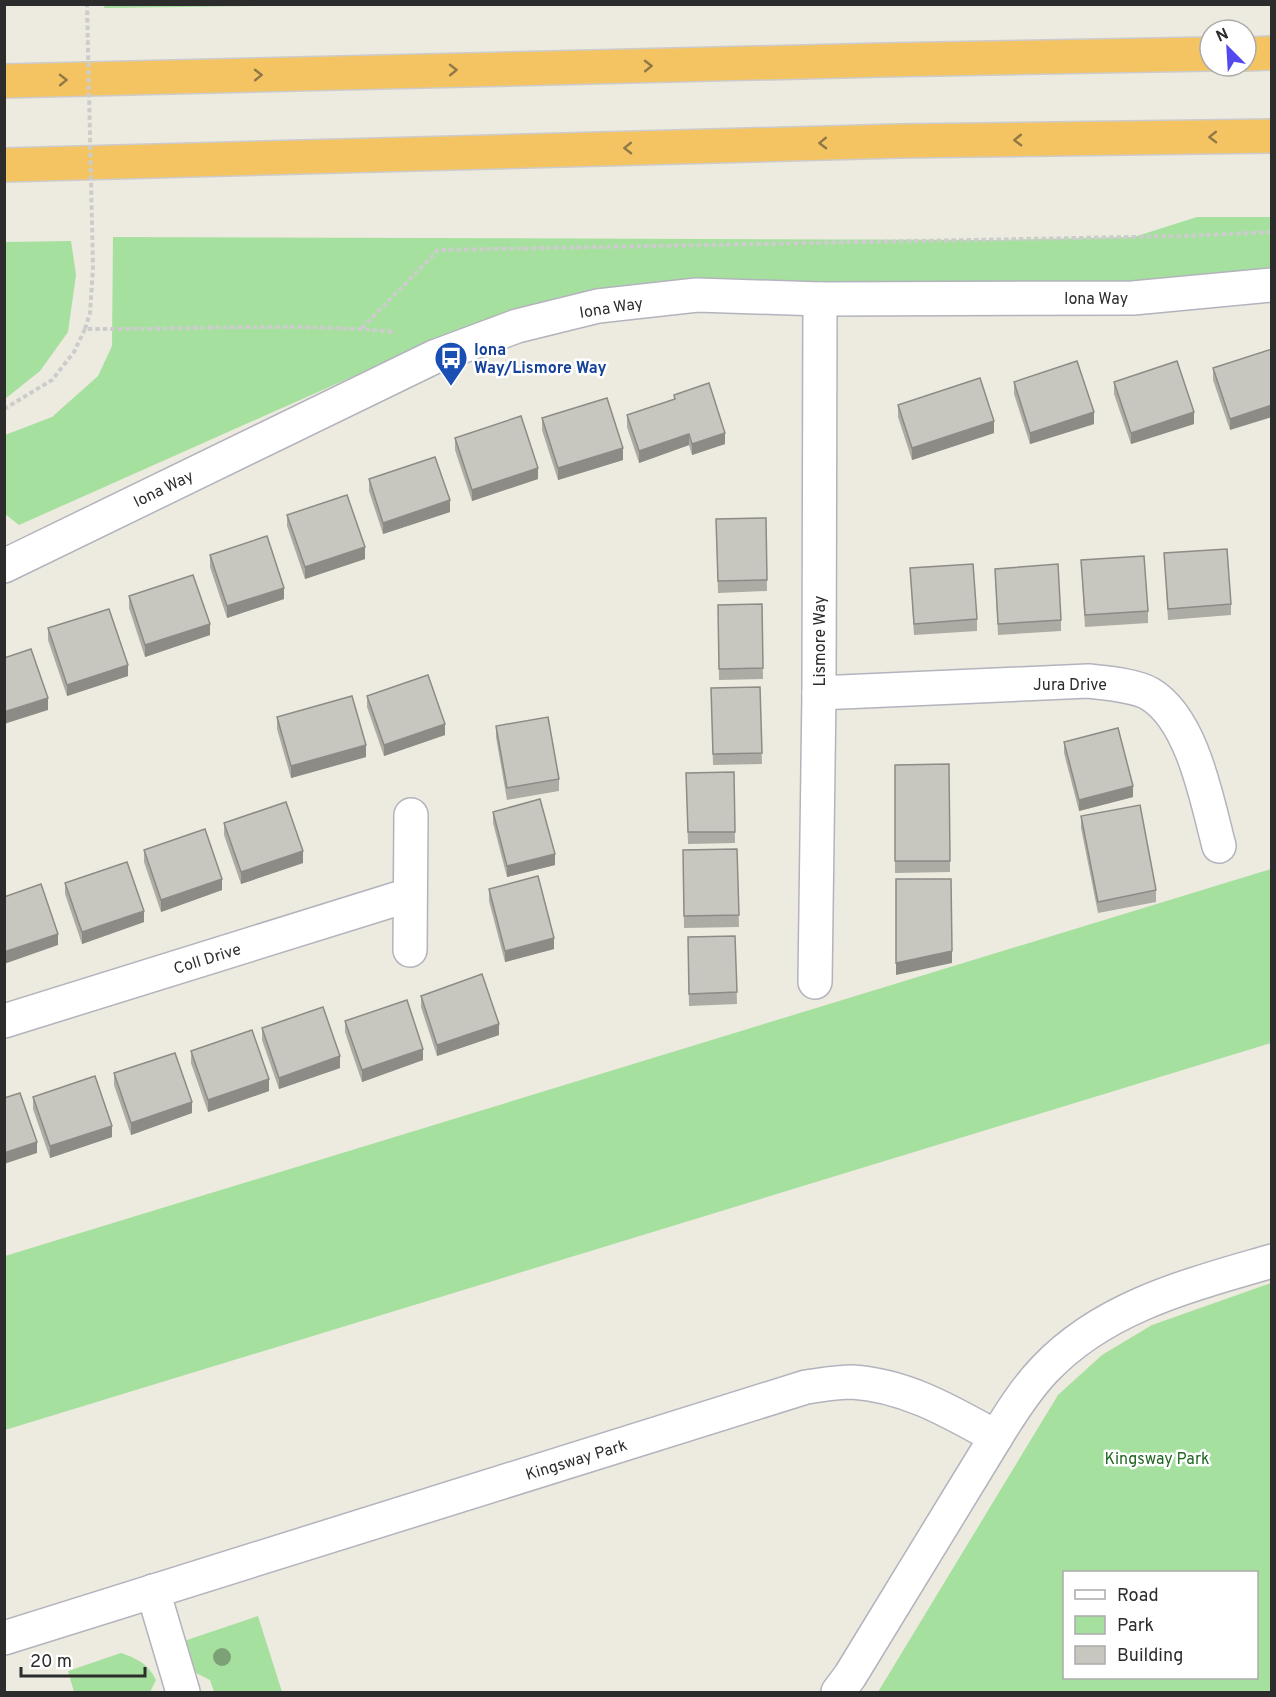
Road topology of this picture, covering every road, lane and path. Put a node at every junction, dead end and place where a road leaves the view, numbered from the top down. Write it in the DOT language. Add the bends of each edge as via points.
graph roads {
  1 [pos="87,4"];
  2 [pos="1198,54"];
  3 [pos="4,81"];
  4 [pos="1272,136"];
  5 [pos="4,165"];
  6 [pos="1272,232"];
  7 [pos="1272,285"];
  8 [pos="820,299"];
  9 [pos="362,328"];
  10 [pos="85,330"];
  11 [pos="434,357"];
  12 [pos="4,409"];
  13 [pos="4,566"];
  14 [pos="819,693"];
  15 [pos="411,815"];
  16 [pos="1219,846"];
  17 [pos="409,895"];
  18 [pos="410,950"];
  19 [pos="815,982"];
  20 [pos="4,1021"];
  21 [pos="1272,1261"];
  22 [pos="996,1437"];
  23 [pos="153,1591"];
  24 [pos="4,1638"];
  25 [pos="183,1692"];
  26 [pos="838,1692"];
  1 -- 10 [label="path, bridge" via="93,267"];
  3 -- 2 [label="highway, one-way"];
  4 -- 5 [label="highway, one-way" via="899,141"];
  6 -- 9 [label="path" via="438,250"];
  7 -- 8 [label="street, Iona Way" via="1133,298"];
  8 -- 11 [label="street, Iona Way" via="697,295 598,306 517,326"];
  8 -- 14 [label="street, Lismore Way"];
  9 -- 10 [label="path"];
  9 -- 11 [label="path" via="416,337"];
  10 -- 12 [label="path" via="52,380"];
  11 -- 13 [label="street, Iona Way"];
  14 -- 16 [label="street, Jura Drive" via="1088,681 1118,684 1150,694 1185,735"];
  14 -- 19 [label="street, Lismore Way"];
  15 -- 17 [label="street"];
  17 -- 18 [label="street"];
  17 -- 20 [label="street, Coll Drive"];
  21 -- 22 [label="street" via="1184,1287 1104,1322 1071,1344 1043,1370"];
  22 -- 23 [label="street, Kingsway Park" via="940,1406 894,1389 852,1382 806,1387"];
  22 -- 26 [label="street"];
  23 -- 24 [label="street, Kingsway Park"];
  23 -- 25 [label="street"];
}
